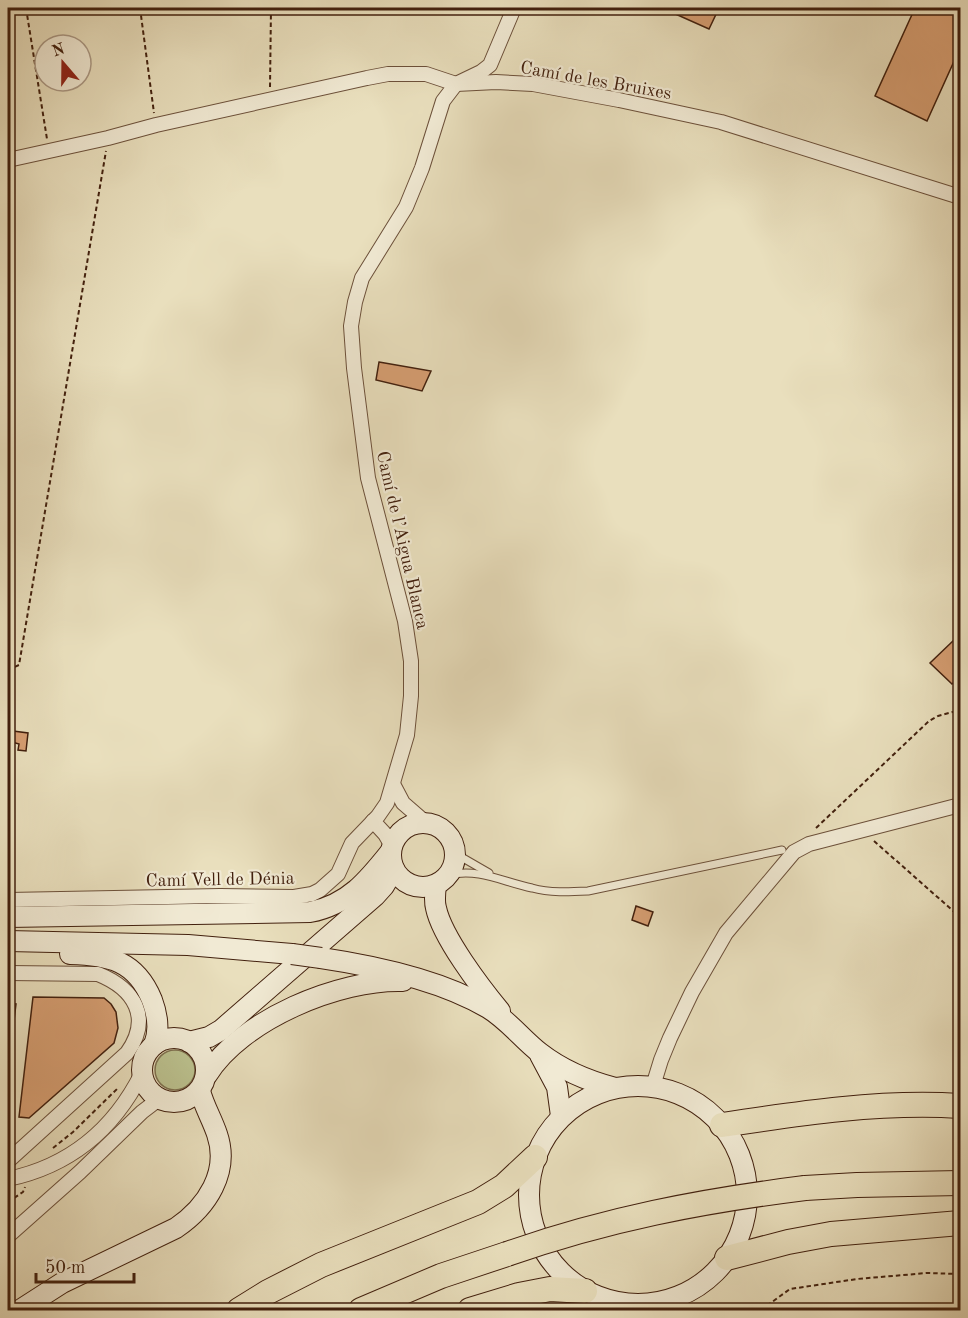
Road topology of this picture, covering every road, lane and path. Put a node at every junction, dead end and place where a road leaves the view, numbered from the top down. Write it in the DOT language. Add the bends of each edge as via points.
graph roads {
  1 [pos="26,8"];
  2 [pos="141,8"];
  3 [pos="271,8"];
  4 [pos="514,8"];
  5 [pos="456,84"];
  6 [pos="270,99"];
  7 [pos="156,125"];
  8 [pos="108,138"];
  9 [pos="49,151"];
  10 [pos="8,160"];
  11 [pos="960,197"];
  12 [pos="8,670"];
  13 [pos="960,710"];
  14 [pos="393,784"];
  15 [pos="387,803"];
  16 [pos="960,805"];
  17 [pos="409,810"];
  18 [pos="373,821"];
  19 [pos="426,823"];
  20 [pos="861,830"];
  21 [pos="803,846"];
  22 [pos="782,850"];
  23 [pos="456,851"];
  24 [pos="396,862"];
  25 [pos="499,878"];
  26 [pos="442,880"];
  27 [pos="8,900"];
  28 [pos="960,916"];
  29 [pos="8,917"];
  30 [pos="8,941"];
  31 [pos="8,952"];
  32 [pos="8,973"];
  33 [pos="425,982"];
  34 [pos="221,1030"];
  35 [pos="520,1034"];
  36 [pos="189,1042"];
  37 [pos="154,1045"];
  38 [pos="538,1052"];
  39 [pos="142,1073"];
  40 [pos="204,1076"];
  41 [pos="653,1086"];
  42 [pos="118,1087"];
  43 [pos="615,1088"];
  44 [pos="159,1099"];
  45 [pos="180,1102"];
  46 [pos="960,1106"];
  47 [pos="561,1116"];
  48 [pos="211,1120"];
  49 [pos="722,1125"];
  50 [pos="47,1152"];
  51 [pos="535,1157"];
  52 [pos="8,1161"];
  53 [pos="27,1174"];
  54 [pos="8,1179"];
  55 [pos="960,1183"];
  56 [pos="8,1202"];
  57 [pos="960,1223"];
  58 [pos="8,1236"];
  59 [pos="727,1258"];
  60 [pos="960,1274"];
  61 [pos="585,1291"];
  62 [pos="659,1307"];
  63 [pos="20,1311"];
  64 [pos="239,1311"];
  65 [pos="361,1311"];
  66 [pos="470,1311"];
  67 [pos="761,1311"];
  1 -- 9 [label="path"];
  2 -- 7 [label="path"];
  3 -- 6 [label="path"];
  4 -- 5 [label="street, Camí de l’Aigua Blanca" via="490,65"];
  5 -- 6 [label="street, Camí de les Bruixes" via="426,74 388,75"];
  5 -- 11 [label="street, Camí de les Bruixes" via="533,84 721,122"];
  5 -- 14 [label="street, Camí de l’Aigua Blanca" via="442,101 406,207 362,278 351,326 368,478 403,612 411,661 406,735"];
  6 -- 7 [label="street, Camí de les Bruixes"];
  7 -- 8 [label="street, Camí de les Bruixes"];
  8 -- 9 [label="street, Camí de les Bruixes"];
  8 -- 12 [label="path" via="20,665"];
  9 -- 10 [label="street, Camí de les Bruixes"];
  13 -- 21 [label="path" via="930,721"];
  14 -- 15 [label="street, Camí de l’Aigua Blanca"];
  14 -- 17 [label="street"];
  15 -- 17 [label="street"];
  15 -- 18 [label="street, Camí Vell de Dénia"];
  16 -- 20 [label="street"];
  17 -- 19 [label="street"];
  18 -- 24 [label="street" via="385,834"];
  18 -- 27 [label="street, Camí Vell de Dénia" via="352,843 338,874 312,894"];
  19 -- 23 [label="main road" via="446,831"];
  19 -- 24 [label="main road" via="401,831"];
  20 -- 21 [label="street"];
  20 -- 28 [label="path"];
  21 -- 41 [label="street" via="789,857 726,933 670,1038"];
  22 -- 25 [label="lane" via="588,891 552,892"];
  23 -- 25 [label="lane"];
  23 -- 26 [label="main road" via="455,860"];
  24 -- 26 [label="main road" via="421,887"];
  24 -- 29 [label="main road" via="373,875 350,896 310,912"];
  24 -- 34 [label="main road" via="375,896"];
  25 -- 26 [label="lane" via="467,872"];
  26 -- 35 [label="main road" via="436,910 447,933"];
  30 -- 33 [label="main road, bridge" via="188,945 292,954 363,965"];
  31 -- 37 [label="main road" via="88,954 128,967 147,989 157,1014"];
  32 -- 52 [label="street" via="98,974 124,988 138,1011 138,1029 127,1053"];
  33 -- 35 [label="main road" via="466,996"];
  33 -- 40 [label="main road" via="365,984 301,1004 247,1035"];
  34 -- 36 [label="main road"];
  34 -- 40 [label="main road" via="211,1044"];
  35 -- 38 [label="main road"];
  36 -- 37 [label="main road" via="173,1038"];
  36 -- 40 [label="main road" via="199,1049"];
  37 -- 39 [label="main road" via="145,1057"];
  38 -- 43 [label="main road" via="572,1073"];
  38 -- 47 [label="main road" via="556,1088"];
  39 -- 44 [label="main road" via="147,1088"];
  39 -- 53 [label="street" via="122,1109 93,1138 59,1162"];
  40 -- 45 [label="main road" via="188,1100"];
  40 -- 48 [label="main road"];
  41 -- 43 [label="main road"];
  41 -- 49 [label="main road" via="679,1093 703,1106"];
  42 -- 50 [label="path"];
  43 -- 47 [label="main road" via="586,1098"];
  44 -- 45 [label="main road"];
  44 -- 58 [label="street"];
  45 -- 48 [label="main road" via="192,1105"];
  46 -- 49 [label="highway" via="923,1104 809,1112"];
  47 -- 51 [label="main road"];
  48 -- 63 [label="main road" via="219,1141 220,1162 213,1188 194,1214 159,1237 62,1283"];
  49 -- 59 [label="main road" via="734,1142 747,1180 744,1221"];
  51 -- 61 [label="main road" via="528,1187 530,1218 537,1238 560,1273"];
  51 -- 64 [label="highway" via="504,1186 478,1202 321,1265"];
  53 -- 54 [label="street"];
  53 -- 56 [label="path" via="23,1192"];
  55 -- 65 [label="highway, bridge" via="805,1188 642,1214 441,1276"];
  57 -- 59 [label="highway" via="831,1234"];
  59 -- 62 [label="main road" via="697,1287"];
  60 -- 67 [label="path" via="857,1279 790,1289"];
  61 -- 62 [label="main road" via="608,1300"];
  61 -- 66 [label="highway" via="550,1289"];
}
